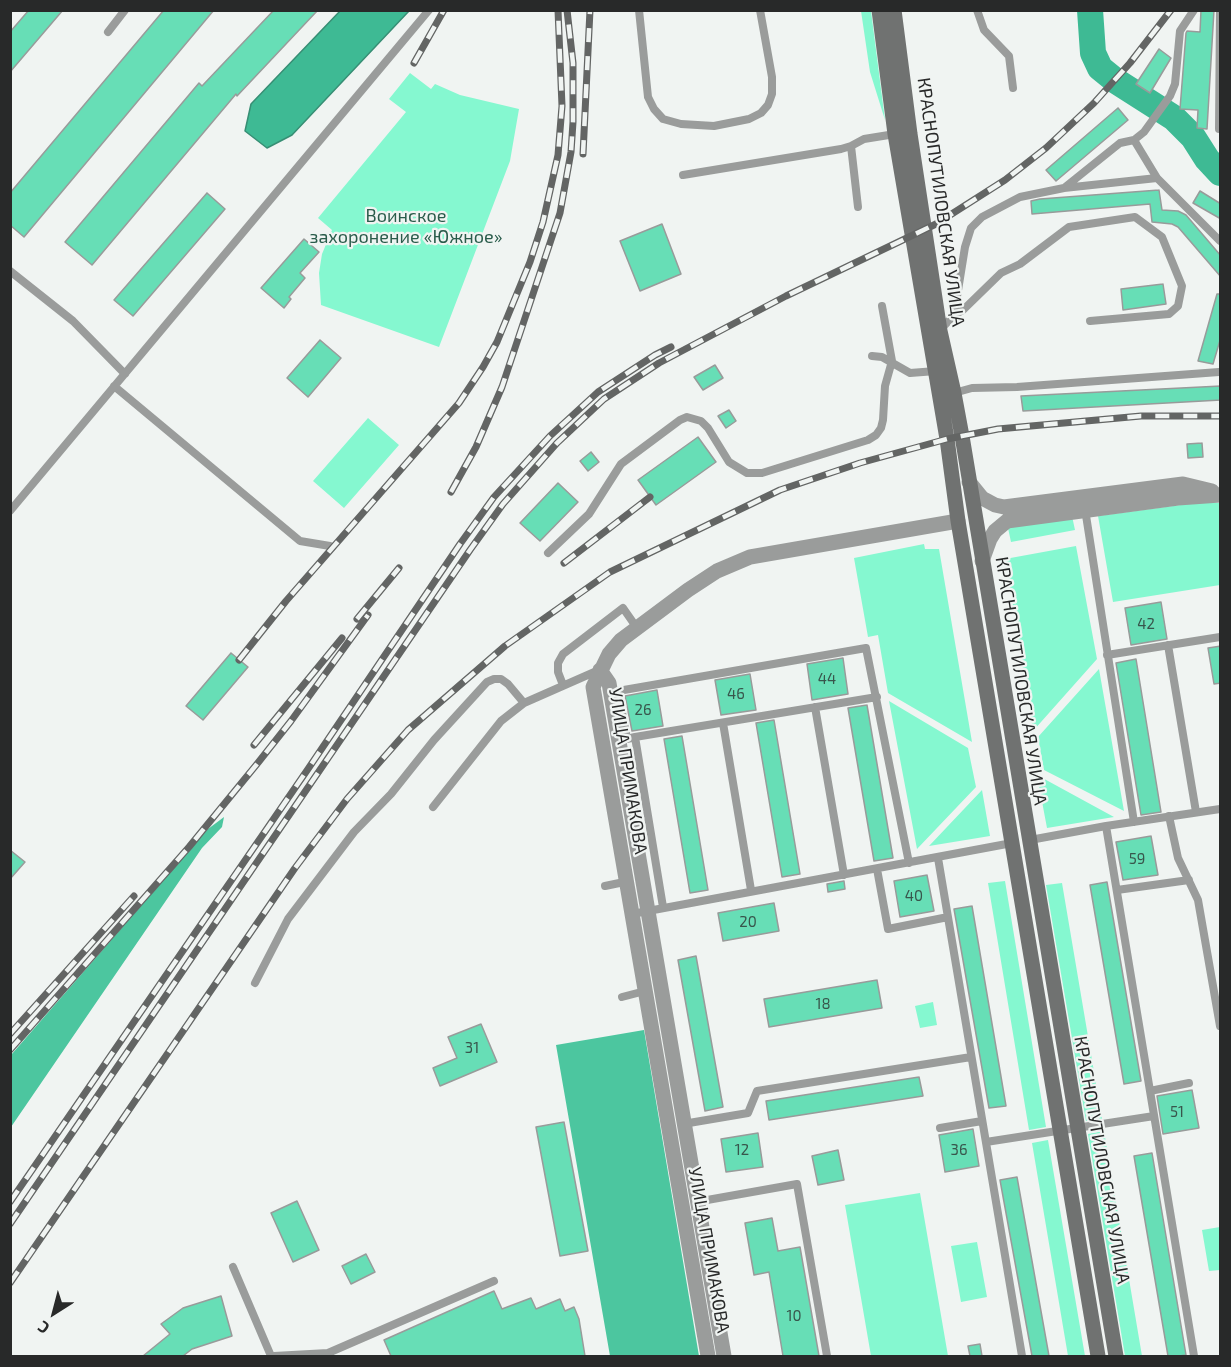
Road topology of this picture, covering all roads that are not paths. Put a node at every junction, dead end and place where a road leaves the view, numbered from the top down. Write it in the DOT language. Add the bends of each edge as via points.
graph roads {
  1 [pos="125,10"];
  2 [pos="429,10"];
  3 [pos="639,10"];
  4 [pos="760,10"];
  5 [pos="879,10"];
  6 [pos="894,10"];
  7 [pos="977,10"];
  8 [pos="1194,10"];
  9 [pos="1220,10"];
  10 [pos="108,32"];
  11 [pos="1013,88"];
  12 [pos="1219,129"];
  13 [pos="895,134"];
  14 [pos="1134,140"];
  15 [pos="851,146"];
  16 [pos="683,175"];
  17 [pos="1157,178"];
  18 [pos="1064,188"];
  19 [pos="858,207"];
  20 [pos="1221,241"];
  21 [pos="10,271"];
  22 [pos="882,306"];
  23 [pos="954,315"];
  24 [pos="1090,321"];
  25 [pos="939,331"];
  26 [pos="872,356"];
  27 [pos="892,361"];
  28 [pos="1220,370"];
  29 [pos="936,371"];
  30 [pos="125,374"];
  31 [pos="114,386"];
  32 [pos="954,393"];
  33 [pos="969,482"];
  34 [pos="1221,494"];
  35 [pos="1084,502"];
  36 [pos="10,511"];
  37 [pos="958,521"];
  38 [pos="330,546"];
  39 [pos="548,553"];
  40 [pos="982,561"];
  41 [pos="637,627"];
  42 [pos="1221,637"];
  43 [pos="1168,645"];
  44 [pos="1107,655"];
  45 [pos="600,670"];
  46 [pos="563,685"];
  47 [pos="877,697"];
  48 [pos="524,703"];
  49 [pos="816,707"];
  50 [pos="723,723"];
  51 [pos="635,737"];
  52 [pos="433,807"];
  53 [pos="1221,809"];
  54 [pos="1196,812"];
  55 [pos="1169,816"];
  56 [pos="1134,822"];
  57 [pos="1106,826"];
  58 [pos="1028,840"];
  59 [pos="1012,843"];
  60 [pos="938,858"];
  61 [pos="909,863"];
  62 [pos="877,869"];
  63 [pos="844,875"];
  64 [pos="642,878"];
  65 [pos="1189,880"];
  66 [pos="626,881"];
  67 [pos="605,886"];
  68 [pos="751,890"];
  69 [pos="1117,890"];
  70 [pos="663,908"];
  71 [pos="648,911"];
  72 [pos="632,914"];
  73 [pos="948,917"];
  74 [pos="255,983"];
  75 [pos="645,991"];
  76 [pos="622,997"];
  77 [pos="1220,1014"];
  78 [pos="1221,1026"];
  79 [pos="971,1057"];
  80 [pos="1189,1083"];
  81 [pos="1150,1090"];
  82 [pos="1154,1116"];
  83 [pos="982,1121"];
  84 [pos="684,1123"];
  85 [pos="668,1126"];
  86 [pos="940,1128"];
  87 [pos="1076,1128"];
  88 [pos="1060,1131"];
  89 [pos="986,1142"];
  90 [pos="698,1202"];
  91 [pos="682,1205"];
  92 [pos="233,1267"];
  93 [pos="494,1281"];
  94 [pos="272,1356"];
  95 [pos="708,1356"];
  96 [pos="724,1356"];
  97 [pos="827,1356"];
  98 [pos="1022,1356"];
  99 [pos="1098,1356"];
  100 [pos="1116,1356"];
  101 [pos="1194,1356"];
  1 -- 10 [label="lane"];
  2 -- 30 [label="lane"];
  3 -- 4 [label="lane" via="648,97 654,109 663,119 714,126 749,119 768,105 772,77"];
  5 -- 13 [label="main road, КРАСНОПУТИЛОВСКАЯ УЛИЦА"];
  6 -- 25 [label="main road, КРАСНОПУТИЛОВСКАЯ УЛИЦА"];
  7 -- 11 [label="lane" via="984,30 1010,56"];
  8 -- 14 [label="lane" via="1180,32 1175,84 1170,96"];
  9 -- 12 [label="lane"];
  13 -- 15 [label="lane" via="864,139"];
  13 -- 29 [label="main road, КРАСНОПУТИЛОВСКАЯ УЛИЦА"];
  14 -- 17 [label="lane"];
  14 -- 18 [label="lane" via="1120,143"];
  15 -- 16 [label="lane"];
  15 -- 19 [label="lane"];
  17 -- 18 [label="lane"];
  17 -- 20 [label="lane"];
  18 -- 23 [label="lane" via="1020,197 982,217 970,228"];
  21 -- 30 [label="lane" via="73,321"];
  22 -- 27 [label="lane"];
  23 -- 24 [label="lane" via="1001,273 1020,264 1069,227 1135,217 1162,237 1182,286 1178,306 1169,314"];
  23 -- 25 [label="lane"];
  25 -- 32 [label="main road, КРАСНОПУТИЛОВСКАЯ УЛИЦА"];
  26 -- 27 [label="lane"];
  27 -- 29 [label="lane" via="910,373"];
  27 -- 39 [label="lane" via="881,428 868,440 762,473 747,473 729,462 701,421 687,417 621,464 589,514"];
  28 -- 32 [label="lane" via="972,388"];
  29 -- 37 [label="main road, КРАСНОПУТИЛОВСКАЯ УЛИЦА"];
  30 -- 31 [label="lane"];
  31 -- 36 [label="lane"];
  31 -- 38 [label="lane" via="300,541"];
  32 -- 33 [label="main road, КРАСНОПУТИЛОВСКАЯ УЛИЦА"];
  33 -- 35 [label="street" via="982,498 1004,507"];
  33 -- 40 [label="main road, КРАСНОПУТИЛОВСКАЯ УЛИЦА"];
  34 -- 35 [label="street"];
  35 -- 40 [label="street" via="1007,521 990,538"];
  35 -- 44 [label="lane"];
  37 -- 41 [label="street" via="750,557 707,577"];
  37 -- 59 [label="main road, КРАСНОПУТИЛОВСКАЯ УЛИЦА"];
  40 -- 58 [label="main road, КРАСНОПУТИЛОВСКАЯ УЛИЦА"];
  41 -- 45 [label="street" via="621,640"];
  41 -- 46 [label="lane" via="623,608 563,654 558,663"];
  42 -- 43 [label="lane"];
  43 -- 44 [label="lane"];
  43 -- 54 [label="lane"];
  44 -- 56 [label="lane"];
  45 -- 46 [label="lane"];
  45 -- 64 [label="street, УЛИЦА ПРИМАКОВА" via="609,683"];
  45 -- 66 [label="street, УЛИЦА ПРИМАКОВА" via="593,687"];
  46 -- 48 [label="lane"];
  47 -- 49 [label="lane"];
  47 -- 51 [label="lane" via="866,648 618,691 627,739"];
  47 -- 61 [label="lane"];
  48 -- 52 [label="lane" via="501,721"];
  48 -- 74 [label="lane" via="501,680 487,682 354,832 288,919"];
  49 -- 50 [label="lane"];
  49 -- 63 [label="lane"];
  50 -- 51 [label="lane"];
  50 -- 68 [label="lane"];
  51 -- 70 [label="lane"];
  53 -- 54 [label="lane"];
  54 -- 55 [label="lane"];
  55 -- 56 [label="lane"];
  55 -- 65 [label="lane" via="1178,858"];
  56 -- 57 [label="lane"];
  57 -- 58 [label="lane"];
  57 -- 69 [label="lane"];
  58 -- 87 [label="main road, КРАСНОПУТИЛОВСКАЯ УЛИЦА"];
  59 -- 60 [label="lane"];
  59 -- 88 [label="main road, КРАСНОПУТИЛОВСКАЯ УЛИЦА"];
  60 -- 61 [label="lane"];
  60 -- 73 [label="lane"];
  61 -- 62 [label="lane"];
  62 -- 63 [label="lane"];
  62 -- 73 [label="lane" via="888,929"];
  63 -- 68 [label="lane"];
  64 -- 66 [label="lane"];
  64 -- 71 [label="street, УЛИЦА ПРИМАКОВА"];
  65 -- 69 [label="lane"];
  65 -- 77 [label="lane" via="1198,900"];
  66 -- 67 [label="lane"];
  66 -- 72 [label="street, УЛИЦА ПРИМАКОВА"];
  68 -- 70 [label="lane"];
  69 -- 81 [label="lane"];
  70 -- 71 [label="lane"];
  71 -- 72 [label="lane"];
  71 -- 84 [label="street, УЛИЦА ПРИМАКОВА"];
  72 -- 75 [label="street, УЛИЦА ПРИМАКОВА"];
  73 -- 79 [label="lane"];
  75 -- 76 [label="lane"];
  75 -- 85 [label="street, УЛИЦА ПРИМАКОВА"];
  77 -- 78 [label="lane"];
  79 -- 83 [label="lane"];
  79 -- 84 [label="lane" via="757,1090 748,1113"];
  80 -- 81 [label="lane"];
  81 -- 82 [label="lane"];
  82 -- 87 [label="lane"];
  82 -- 101 [label="lane"];
  83 -- 86 [label="lane"];
  83 -- 89 [label="lane"];
  84 -- 85 [label="lane"];
  84 -- 90 [label="street, УЛИЦА ПРИМАКОВА"];
  85 -- 91 [label="street, УЛИЦА ПРИМАКОВА"];
  87 -- 88 [label="lane"];
  87 -- 100 [label="main road, КРАСНОПУТИЛОВСКАЯ УЛИЦА"];
  88 -- 89 [label="lane"];
  88 -- 99 [label="main road, КРАСНОПУТИЛОВСКАЯ УЛИЦА"];
  89 -- 98 [label="lane"];
  90 -- 91 [label="lane"];
  90 -- 96 [label="street, УЛИЦА ПРИМАКОВА"];
  90 -- 97 [label="lane" via="797,1184"];
  91 -- 95 [label="street, УЛИЦА ПРИМАКОВА"];
  92 -- 94 [label="lane"];
  93 -- 94 [label="lane" via="328,1353"];
}
